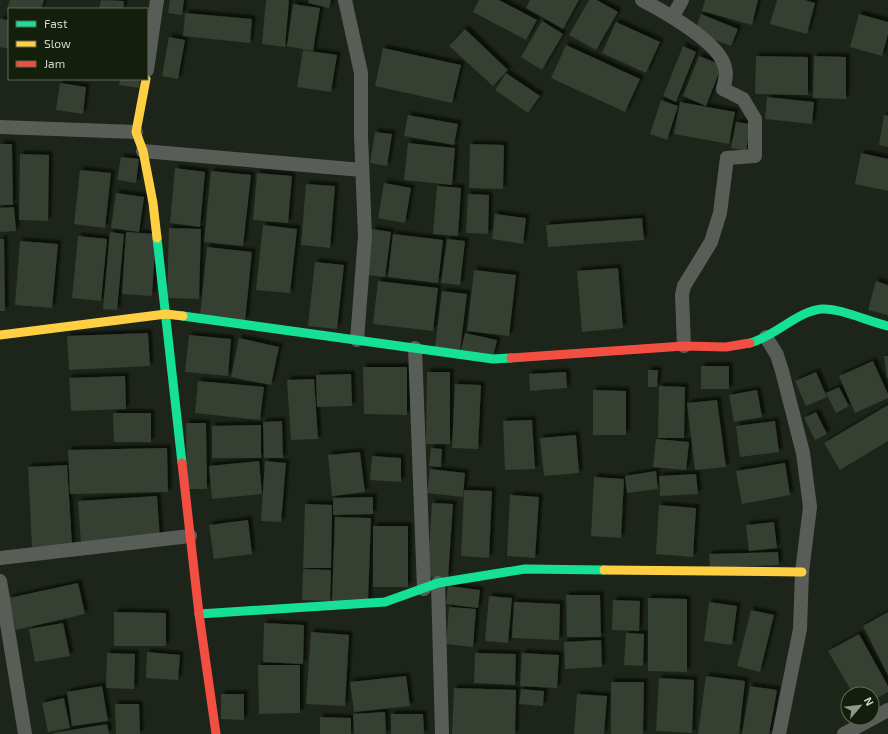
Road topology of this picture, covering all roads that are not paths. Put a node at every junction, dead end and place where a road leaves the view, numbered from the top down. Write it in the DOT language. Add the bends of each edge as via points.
graph roads {
  1 [pos="157,0"];
  2 [pos="345,0"];
  3 [pos="642,0"];
  4 [pos="682,0"];
  5 [pos="673,16"];
  6 [pos="148,63"];
  7 [pos="146,80"];
  8 [pos="0,127"];
  9 [pos="136,132"];
  10 [pos="143,151"];
  11 [pos="362,170"];
  12 [pos="166,314"];
  13 [pos="888,326"];
  14 [pos="0,335"];
  15 [pos="766,338"];
  16 [pos="357,340"];
  17 [pos="684,346"];
  18 [pos="415,348"];
  19 [pos="190,536"];
  20 [pos="0,558"];
  21 [pos="802,572"];
  22 [pos="0,581"];
  23 [pos="438,583"];
  24 [pos="424,589"];
  25 [pos="199,614"];
  26 [pos="888,710"];
  27 [pos="25,734"];
  28 [pos="216,734"];
  29 [pos="442,734"];
  30 [pos="779,734"];
  31 [pos="844,734"];
  1 -- 6 [label="street"];
  2 -- 11 [label="street" via="361,73"];
  3 -- 5 [label="street"];
  4 -- 5 [label="street"];
  5 -- 17 [label="street" via="717,53 725,66 723,89 743,99 755,119 755,156 726,158 720,212 711,242 684,286"];
  7 -- 9 [label="street"];
  8 -- 9 [label="street"];
  9 -- 10 [label="street"];
  10 -- 11 [label="street"];
  10 -- 12 [label="street" via="153,203"];
  11 -- 16 [label="street" via="365,236"];
  12 -- 14 [label="street"];
  12 -- 16 [label="street"];
  12 -- 19 [label="street"];
  13 -- 15 [label="street" via="824,309 812,311"];
  15 -- 17 [label="street" via="737,347 714,349"];
  15 -- 21 [label="street" via="777,355 803,453 810,507"];
  16 -- 18 [label="street"];
  17 -- 18 [label="street" via="493,359"];
  18 -- 24 [label="street"];
  19 -- 20 [label="street"];
  19 -- 25 [label="street"];
  21 -- 23 [label="street" via="525,569"];
  21 -- 30 [label="street" via="800,629"];
  22 -- 27 [label="street"];
  23 -- 24 [label="street"];
  23 -- 29 [label="street"];
  24 -- 25 [label="street" via="385,602"];
  25 -- 28 [label="street"];
  26 -- 31 [label="street"];
}
